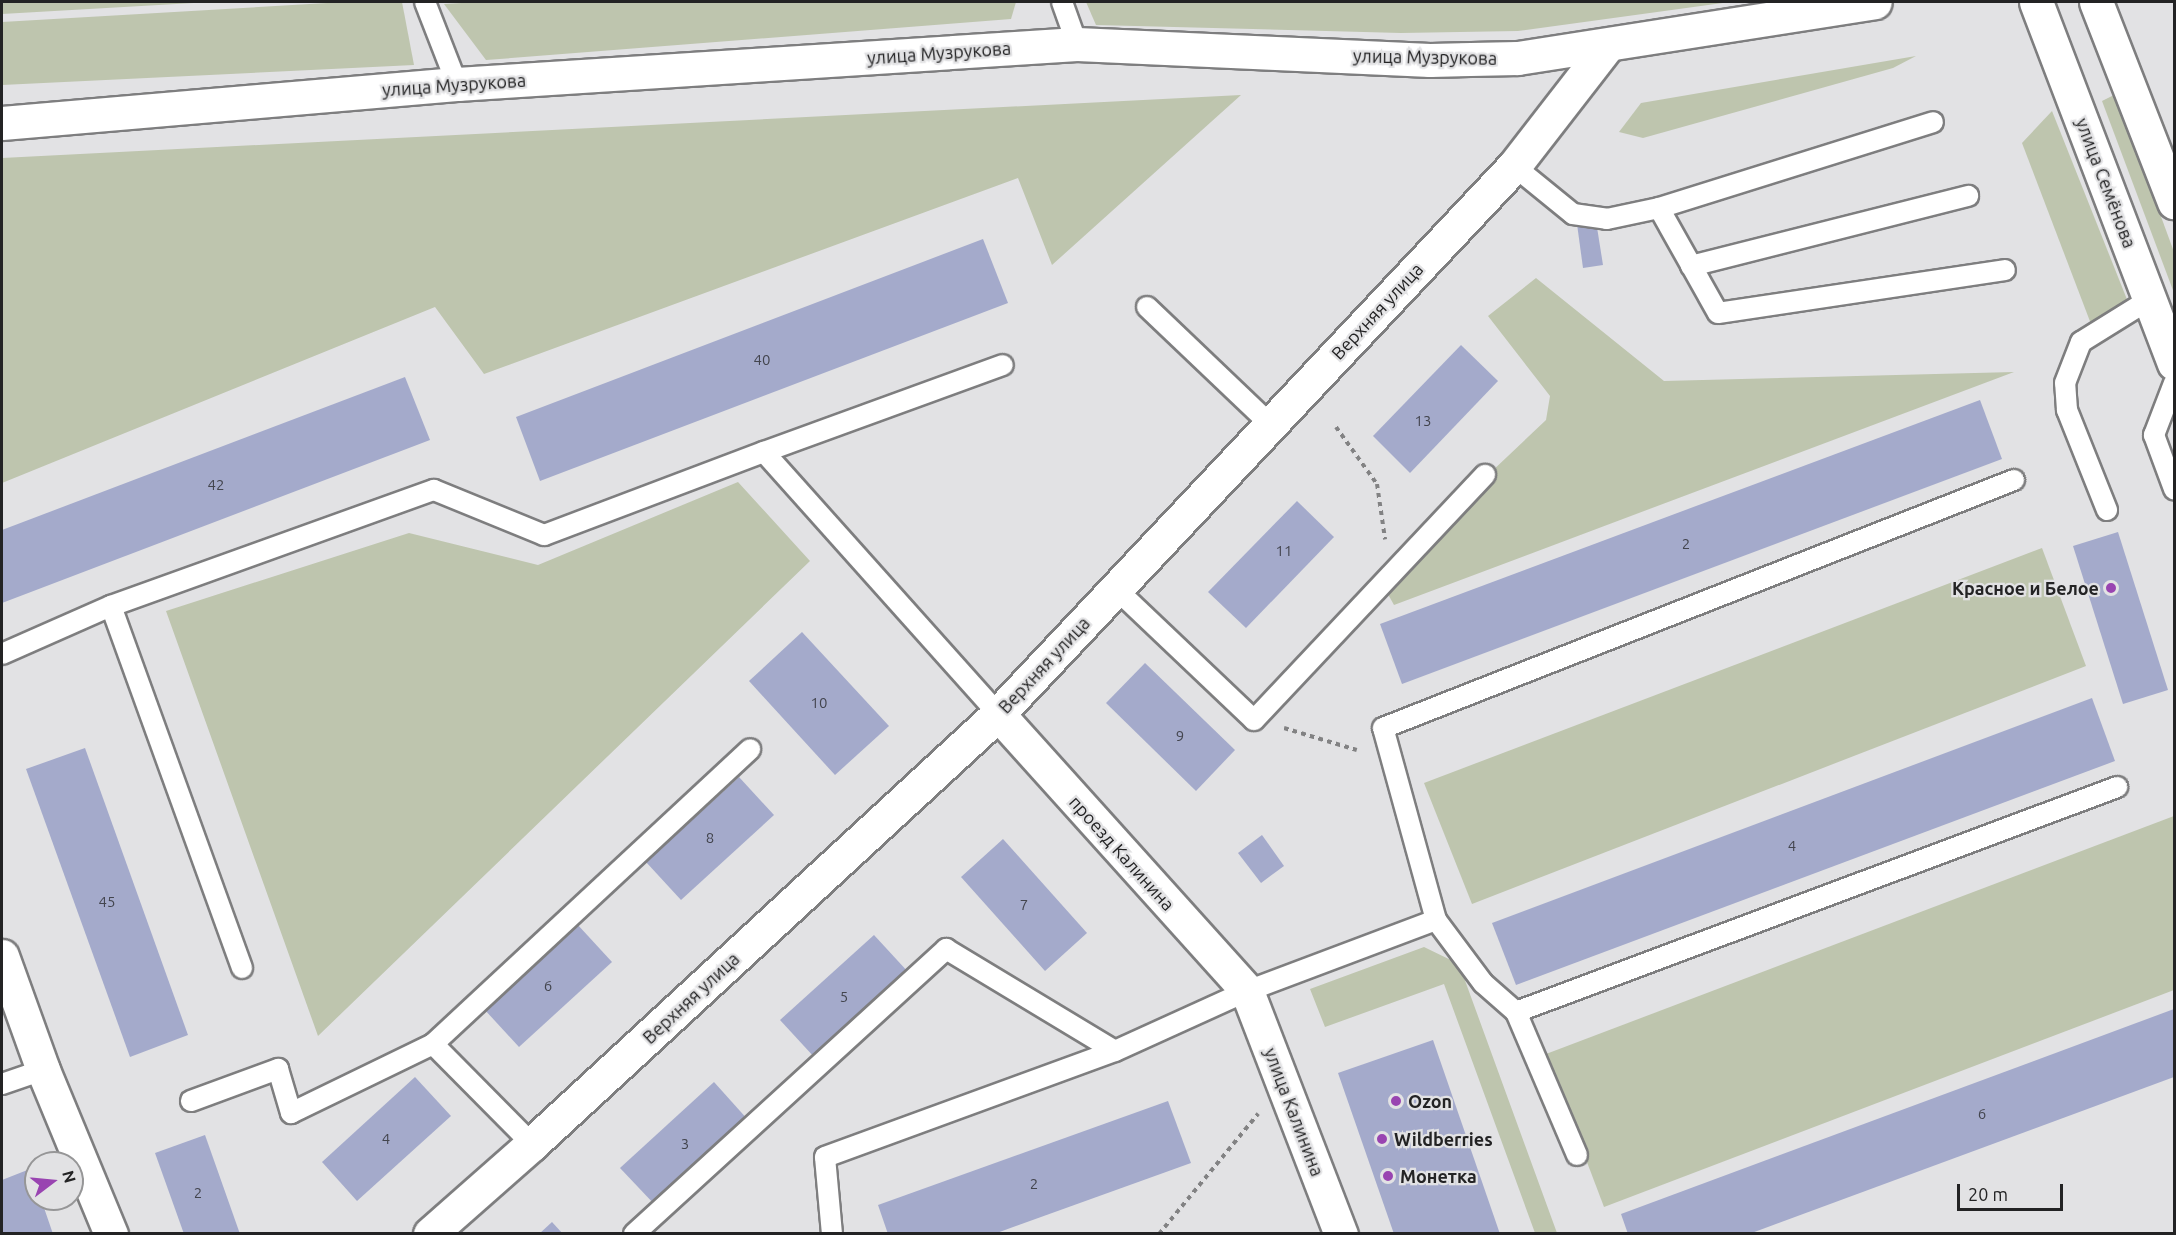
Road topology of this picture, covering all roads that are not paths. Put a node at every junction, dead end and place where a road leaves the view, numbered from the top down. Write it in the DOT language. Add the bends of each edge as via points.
graph roads {
  1 [pos="425,2"];
  2 [pos="1062,2"];
  3 [pos="1875,2"];
  4 [pos="2036,2"];
  5 [pos="2096,2"];
  6 [pos="1077,44"];
  7 [pos="1607,46"];
  8 [pos="457,84"];
  9 [pos="1934,122"];
  10 [pos="2,123"];
  11 [pos="1514,166"];
  12 [pos="1968,196"];
  13 [pos="2175,202"];
  14 [pos="1659,208"];
  15 [pos="1691,266"];
  16 [pos="2005,270"];
  17 [pos="2150,299"];
  18 [pos="1147,307"];
  19 [pos="2175,364"];
  20 [pos="1003,365"];
  21 [pos="2175,382"];
  22 [pos="1270,424"];
  23 [pos="764,452"];
  24 [pos="1485,475"];
  25 [pos="2014,480"];
  26 [pos="2175,489"];
  27 [pos="2107,510"];
  28 [pos="1116,589"];
  29 [pos="111,606"];
  30 [pos="2,654"];
  31 [pos="998,714"];
  32 [pos="750,749"];
  33 [pos="2117,787"];
  34 [pos="1436,920"];
  35 [pos="2,956"];
  36 [pos="242,968"];
  37 [pos="1247,991"];
  38 [pos="1516,1012"];
  39 [pos="433,1044"];
  40 [pos="1115,1051"];
  41 [pos="43,1070"];
  42 [pos="2,1084"];
  43 [pos="191,1101"];
  44 [pos="532,1144"];
  45 [pos="1577,1155"];
  46 [pos="111,1233"];
  47 [pos="430,1233"];
  48 [pos="634,1233"];
  49 [pos="832,1233"];
  50 [pos="1341,1233"];
  1 -- 8 [label="lane"];
  2 -- 6 [label="lane"];
  3 -- 7 [label="street, улица Музрукова"];
  4 -- 17 [label="street, улица Семёнова"];
  5 -- 13 [label="street"];
  6 -- 7 [label="street, улица Музрукова" via="1430,60 1518,58"];
  6 -- 8 [label="street, улица Музрукова"];
  7 -- 11 [label="street, Верхняя улица"];
  8 -- 10 [label="street, улица Музрукова"];
  9 -- 14 [label="lane"];
  11 -- 14 [label="lane" via="1573,213 1607,219"];
  11 -- 22 [label="street, Верхняя улица"];
  12 -- 15 [label="lane"];
  14 -- 15 [label="lane"];
  15 -- 16 [label="lane" via="1718,313"];
  17 -- 19 [label="street, улица Семёнова"];
  17 -- 27 [label="lane" via="2081,342 2065,383 2067,410"];
  18 -- 22 [label="lane"];
  20 -- 23 [label="lane"];
  21 -- 26 [label="lane" via="2154,435"];
  22 -- 28 [label="street, Верхняя улица"];
  23 -- 29 [label="lane" via="544,535 434,490"];
  23 -- 31 [label="lane"];
  24 -- 28 [label="lane" via="1254,720"];
  25 -- 34 [label="lane" via="1383,728"];
  28 -- 31 [label="street, Верхняя улица"];
  29 -- 30 [label="lane"];
  29 -- 36 [label="lane"];
  31 -- 37 [label="street, проезд Калинина"];
  31 -- 44 [label="street, Верхняя улица"];
  32 -- 39 [label="lane"];
  33 -- 38 [label="lane"];
  34 -- 37 [label="lane"];
  34 -- 38 [label="lane" via="1483,983"];
  35 -- 41 [label="street"];
  37 -- 40 [label="lane"];
  37 -- 50 [label="street, улица Калинина"];
  38 -- 45 [label="lane"];
  39 -- 43 [label="lane" via="291,1113 278,1069"];
  39 -- 44 [label="lane"];
  40 -- 48 [label="lane" via="946,949"];
  40 -- 49 [label="lane" via="825,1157"];
  41 -- 42 [label="lane"];
  41 -- 46 [label="street"];
  44 -- 47 [label="street, Верхняя улица"];
}
